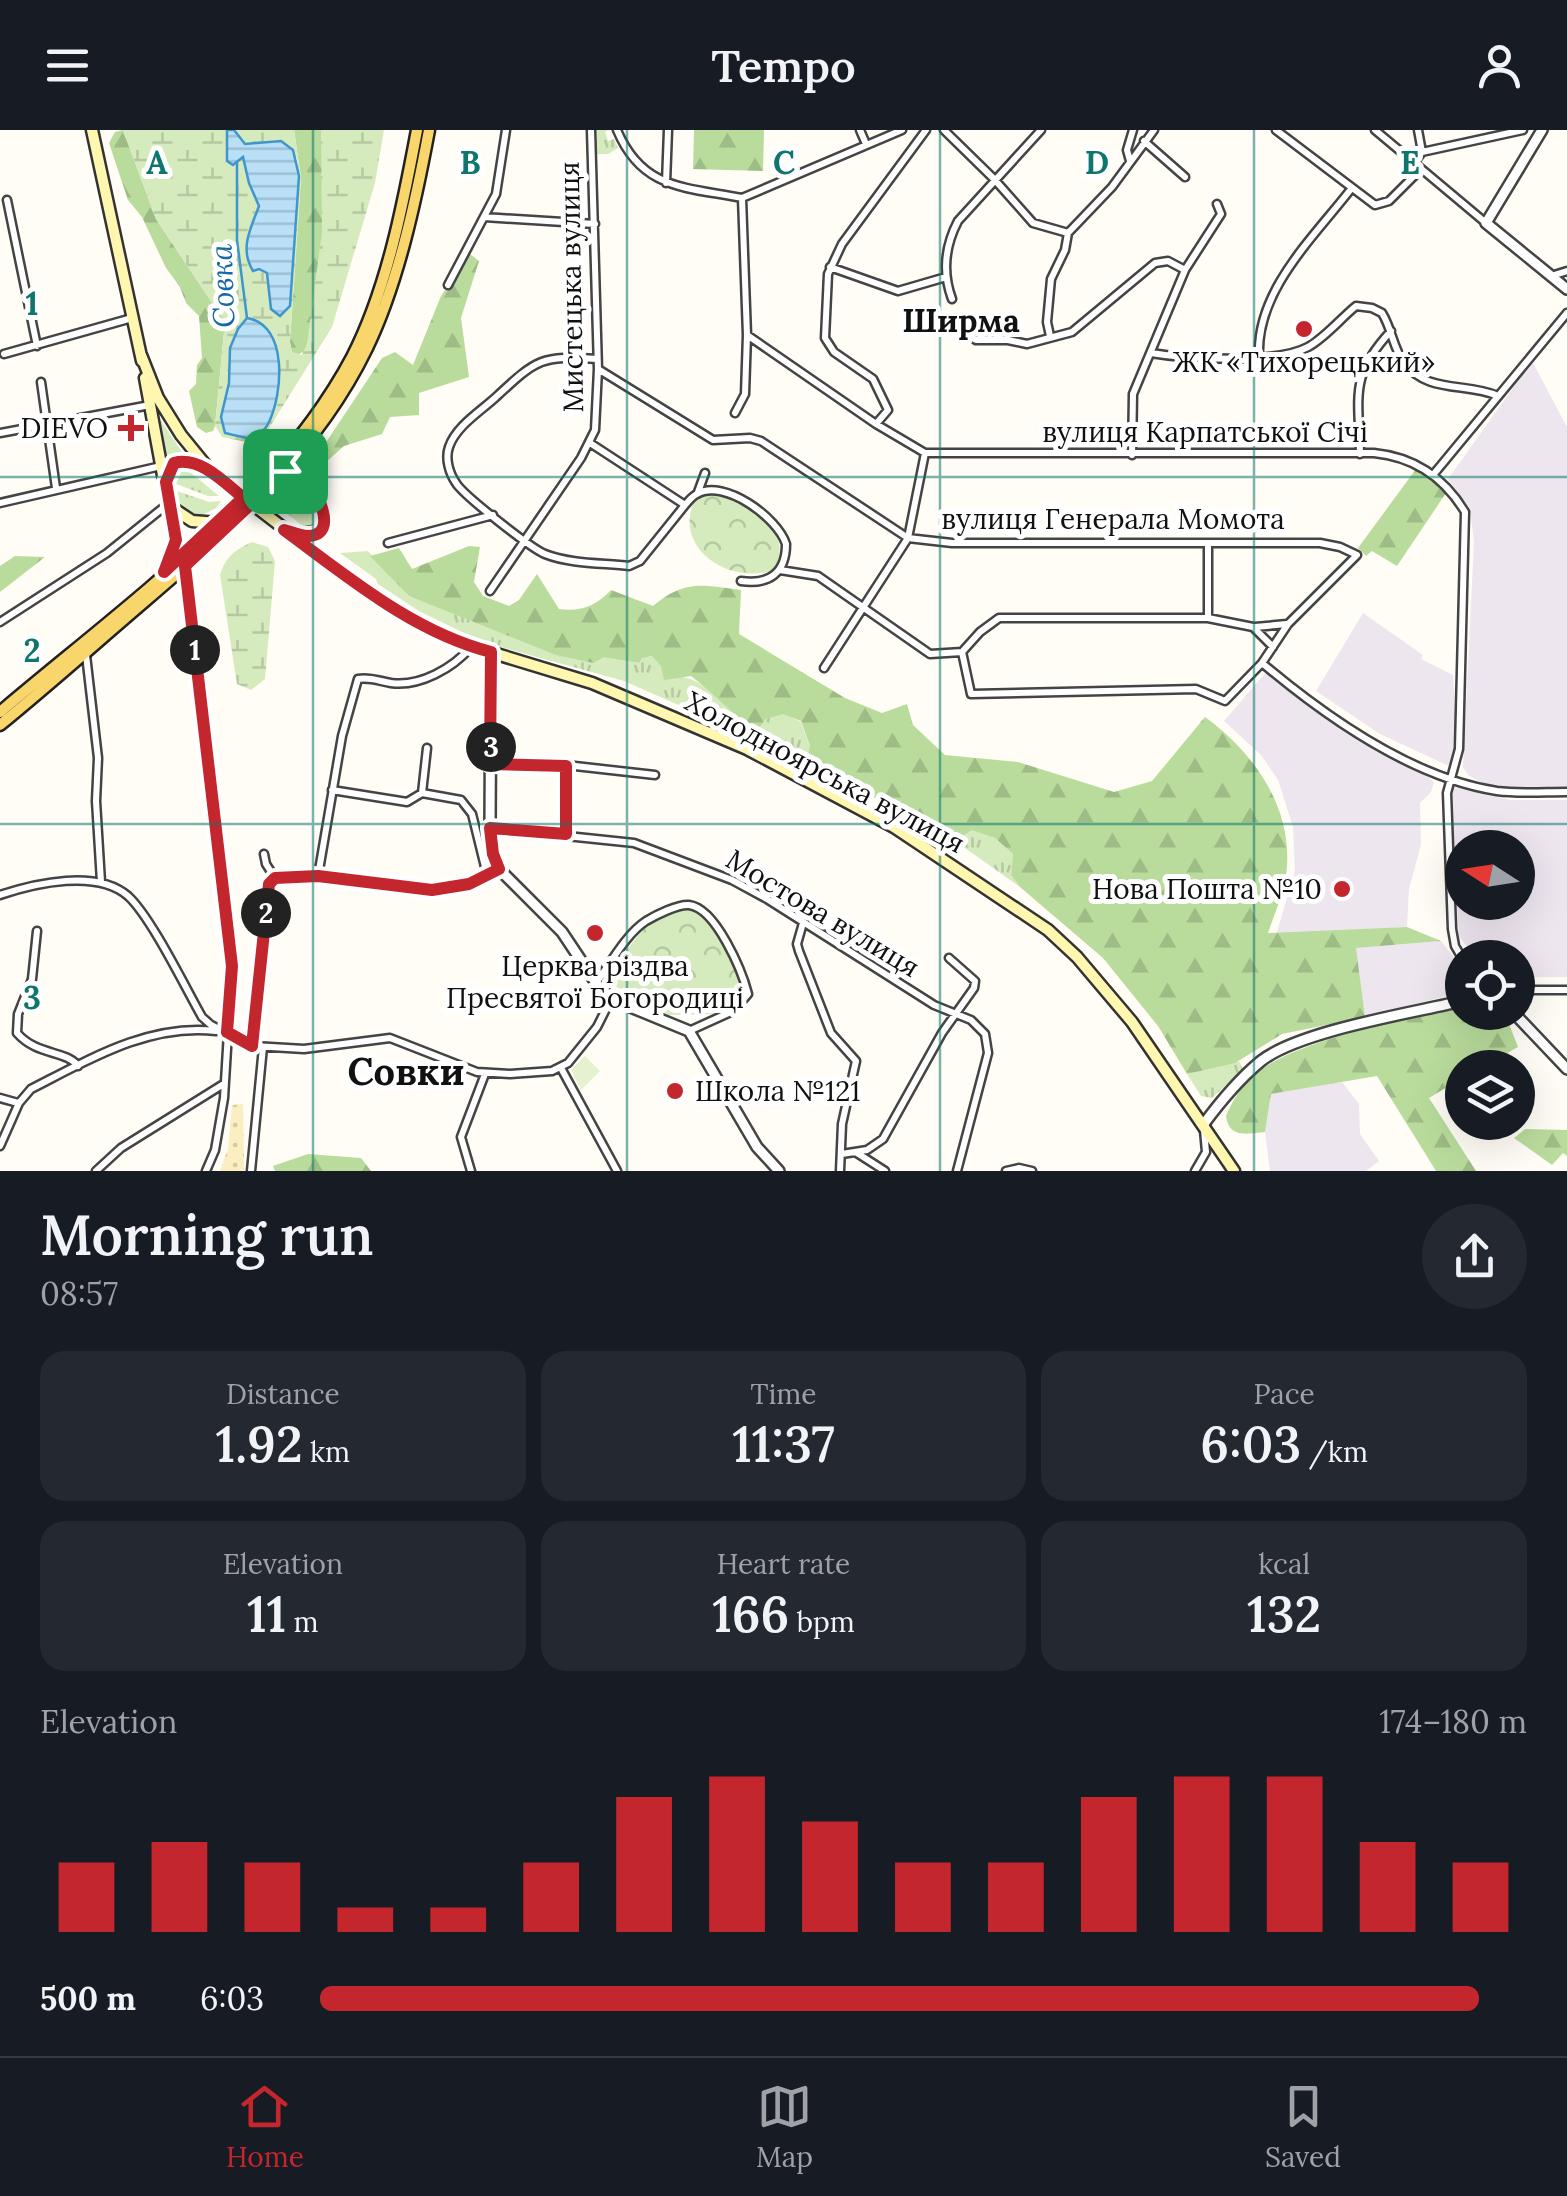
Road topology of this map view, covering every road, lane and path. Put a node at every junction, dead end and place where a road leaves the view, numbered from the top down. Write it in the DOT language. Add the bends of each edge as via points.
graph roads {
  1 [pos="92,130"];
  2 [pos="417,130"];
  3 [pos="429,130"];
  4 [pos="506,130"];
  5 [pos="591,130"];
  6 [pos="617,130"];
  7 [pos="668,130"];
  8 [pos="860,130"];
  9 [pos="902,130"];
  10 [pos="926,130"];
  11 [pos="944,130"];
  12 [pos="1041,130"];
  13 [pos="1133,130"];
  14 [pos="1154,130"];
  15 [pos="1276,130"];
  16 [pos="1375,130"];
  17 [pos="1418,130"];
  18 [pos="1523,130"];
  19 [pos="1542,130"];
  20 [pos="1144,141"];
  21 [pos="866,144"];
  22 [pos="1422,152"];
  23 [pos="1130,162"];
  24 [pos="1414,162"];
  25 [pos="1421,169"];
  26 [pos="1184,177"];
  27 [pos="994,178"];
  28 [pos="666,184"];
  29 [pos="1351,189"];
  30 [pos="742,198"];
  31 [pos="7,200"];
  32 [pos="1217,204"];
  33 [pos="484,217"];
  34 [pos="595,224"];
  35 [pos="1486,224"];
  36 [pos="1068,233"];
  37 [pos="830,266"];
  38 [pos="1185,270"];
  39 [pos="1567,271"];
  40 [pos="1550,276"];
  41 [pos="946,277"];
  42 [pos="448,284"];
  43 [pos="1567,289"];
  44 [pos="952,299"];
  45 [pos="1567,314"];
  46 [pos="134,318"];
  47 [pos="1391,331"];
  48 [pos="965,332"];
  49 [pos="747,334"];
  50 [pos="1050,336"];
  51 [pos="38,346"];
  52 [pos="1151,353"];
  53 [pos="4,354"];
  54 [pos="141,355"];
  55 [pos="1259,356"];
  56 [pos="597,359"];
  57 [pos="598,369"];
  58 [pos="41,382"];
  59 [pos="1498,396"];
  60 [pos="150,405"];
  61 [pos="735,413"];
  62 [pos="48,423"];
  63 [pos="876,424"];
  64 [pos="0,433"];
  65 [pos="590,443"];
  66 [pos="926,453"];
  67 [pos="1360,454"];
  68 [pos="1132,455"];
  69 [pos="162,466"];
  70 [pos="285,471"];
  71 [pos="212,473"];
  72 [pos="705,473"];
  73 [pos="1433,475"];
  74 [pos="166,482"];
  75 [pos="56,488"];
  76 [pos="697,493"];
  77 [pos="247,502"];
  78 [pos="0,503"];
  79 [pos="171,505"];
  80 [pos="685,505"];
  81 [pos="493,515"];
  82 [pos="218,524"];
  83 [pos="284,530"];
  84 [pos="908,538"];
  85 [pos="524,540"];
  86 [pos="388,543"];
  87 [pos="1208,544"];
  88 [pos="185,566"];
  89 [pos="780,570"];
  90 [pos="164,572"];
  91 [pos="741,581"];
  92 [pos="490,592"];
  93 [pos="864,609"];
  94 [pos="1208,618"];
  95 [pos="0,622"];
  96 [pos="1288,624"];
  97 [pos="1253,627"];
  98 [pos="471,647"];
  99 [pos="1273,647"];
  100 [pos="86,652"];
  101 [pos="491,652"];
  102 [pos="962,652"];
  103 [pos="1262,663"];
  104 [pos="824,668"];
  105 [pos="0,712"];
  106 [pos="0,726"];
  107 [pos="427,748"];
  108 [pos="490,764"];
  109 [pos="566,766"];
  110 [pos="655,776"];
  111 [pos="1450,778"];
  112 [pos="332,790"];
  113 [pos="1567,792"];
  114 [pos="422,793"];
  115 [pos="490,828"];
  116 [pos="566,834"];
  117 [pos="264,854"];
  118 [pos="499,869"];
  119 [pos="487,875"];
  120 [pos="318,876"];
  121 [pos="275,878"];
  122 [pos="101,882"];
  123 [pos="0,895"];
  124 [pos="803,923"];
  125 [pos="37,931"];
  126 [pos="1454,940"];
  127 [pos="949,958"];
  128 [pos="596,982"];
  129 [pos="1535,990"];
  130 [pos="1567,990"];
  131 [pos="611,999"];
  132 [pos="1445,1005"];
  133 [pos="955,1014"];
  134 [pos="1530,1030"];
  135 [pos="227,1032"];
  136 [pos="689,1032"];
  137 [pos="252,1046"];
  138 [pos="263,1048"];
  139 [pos="78,1066"];
  140 [pos="560,1068"];
  141 [pos="1567,1069"];
  142 [pos="485,1074"];
  143 [pos="223,1084"];
  144 [pos="0,1098"];
  145 [pos="19,1103"];
  146 [pos="1204,1125"];
  147 [pos="0,1146"];
  148 [pos="856,1153"];
  149 [pos="842,1154"];
  150 [pos="96,1171"];
  151 [pos="206,1171"];
  152 [pos="251,1171"];
  153 [pos="471,1171"];
  154 [pos="617,1171"];
  155 [pos="779,1171"];
  156 [pos="840,1171"];
  157 [pos="885,1171"];
  158 [pos="957,1171"];
  159 [pos="1006,1171"];
  160 [pos="1032,1171"];
  161 [pos="1195,1171"];
  162 [pos="1234,1171"];
  1 -- 46 [label="main road"];
  2 -- 77 [label="main road" via="387,261 354,354 291,451"];
  3 -- 70 [label="main road" via="379,322 339,397"];
  4 -- 33 [label="street" via="496,194"];
  5 -- 34 [label="street, Мистецька вулиця"];
  6 -- 28 [label="street" via="638,165"];
  7 -- 28 [label="street"];
  8 -- 21 [label="street"];
  9 -- 21 [label="street"];
  10 -- 37 [label="street"];
  11 -- 27 [label="street"];
  12 -- 27 [label="street"];
  13 -- 23 [label="street"];
  14 -- 20 [label="street"];
  15 -- 29 [label="street"];
  16 -- 24 [label="street"];
  17 -- 22 [label="street"];
  18 -- 22 [label="street"];
  19 -- 35 [label="street"];
  20 -- 23 [label="street"];
  20 -- 26 [label="street"];
  21 -- 30 [label="street"];
  22 -- 24 [label="street"];
  23 -- 36 [label="street"];
  24 -- 25 [label="street"];
  25 -- 29 [label="street" via="1381,205"];
  25 -- 35 [label="street"];
  27 -- 36 [label="street" via="1033,223"];
  27 -- 41 [label="street" via="952,233"];
  28 -- 30 [label="street"];
  29 -- 55 [label="street" via="1264,310"];
  30 -- 49 [label="street"];
  31 -- 51 [label="street"];
  32 -- 38 [label="street" via="1221,214"];
  33 -- 34 [label="street"];
  33 -- 42 [label="street"];
  34 -- 56 [label="street, Мистецька вулиця"];
  35 -- 40 [label="street"];
  36 -- 50 [label="street" via="1051,279"];
  37 -- 41 [label="street" via="898,291"];
  37 -- 63 [label="street" via="824,338 873,378 888,410"];
  38 -- 50 [label="street" via="1155,263 1079,328"];
  38 -- 52 [label="street"];
  39 -- 40 [label="street"];
  40 -- 43 [label="street"];
  41 -- 44 [label="street"];
  45 -- 59 [label="street"];
  46 -- 51 [label="street"];
  46 -- 54 [label="main road"];
  47 -- 55 [label="street" via="1382,313 1356,306 1304,349"];
  47 -- 59 [label="street" via="1402,361 1423,380"];
  47 -- 67 [label="street" via="1361,372"];
  48 -- 50 [label="street" via="976,340 1018,344"];
  49 -- 61 [label="street" via="745,394"];
  49 -- 63 [label="street, вулиця Карпатської Січі"];
  51 -- 53 [label="street"];
  52 -- 55 [label="street"];
  52 -- 68 [label="street" via="1133,394"];
  54 -- 60 [label="main road"];
  54 -- 71 [label="main road, Холодноярська вулиця" via="158,398"];
  56 -- 57 [label="street, Мистецька вулиця"];
  56 -- 81 [label="street" via="563,356 535,363 457,433 448,448 452,476"];
  57 -- 65 [label="street, Мистецька вулиця"];
  57 -- 84 [label="street, вулиця Генерала Момота" via="714,440 761,441"];
  58 -- 62 [label="street"];
  59 -- 73 [label="street"];
  60 -- 62 [label="street"];
  60 -- 69 [label="main road"];
  62 -- 64 [label="street"];
  62 -- 75 [label="street"];
  63 -- 66 [label="street, вулиця Карпатської Січі"];
  65 -- 80 [label="street"];
  65 -- 85 [label="street, Мистецька вулиця"];
  66 -- 68 [label="street, вулиця Карпатської Січі"];
  66 -- 84 [label="street"];
  67 -- 68 [label="street, вулиця Карпатської Січі"];
  67 -- 73 [label="street, вулиця Карпатської Січі" via="1400,457"];
  69 -- 74 [label="main road"];
  69 -- 75 [label="street"];
  70 -- 77 [label="main road"];
  70 -- 83 [label="main road" via="304,476 325,516 315,534"];
  71 -- 74 [label="main road" via="183,460 174,463"];
  71 -- 77 [label="main road, Холодноярська вулиця"];
  72 -- 76 [label="street"];
  73 -- 111 [label="street, вулиця Карпатської Січі" via="1465,512 1459,748"];
  74 -- 79 [label="main road"];
  75 -- 78 [label="street"];
  76 -- 80 [label="street"];
  76 -- 89 [label="street" via="735,496 774,522 786,544"];
  77 -- 82 [label="main road"];
  77 -- 83 [label="main road, Холодноярська вулиця"];
  77 -- 88 [label="main road"];
  79 -- 82 [label="main road" via="192,521"];
  79 -- 90 [label="main road" via="176,540"];
  79 -- 95 [label="street"];
  80 -- 85 [label="street" via="629,566 544,554"];
  81 -- 85 [label="street"];
  81 -- 86 [label="street"];
  82 -- 90 [label="main road"];
  83 -- 98 [label="main road, Холодноярська вулиця" via="420,624"];
  84 -- 87 [label="street, вулиця Генерала Момота"];
  84 -- 93 [label="street"];
  85 -- 92 [label="street, Мистецька вулиця"];
  87 -- 94 [label="street"];
  87 -- 96 [label="street, вулиця Генерала Момота" via="1320,543 1358,555"];
  88 -- 100 [label="main road"];
  88 -- 135 [label="street" via="232,966"];
  89 -- 91 [label="street" via="763,582"];
  89 -- 93 [label="street" via="818,576"];
  90 -- 105 [label="main road"];
  93 -- 102 [label="street" via="930,654"];
  93 -- 104 [label="street"];
  94 -- 97 [label="street"];
  94 -- 102 [label="street" via="999,618"];
  96 -- 97 [label="street"];
  96 -- 99 [label="street, вулиця Генерала Момота"];
  97 -- 99 [label="street"];
  98 -- 101 [label="main road, Холодноярська вулиця"];
  98 -- 112 [label="street" via="454,665 418,680 358,679"];
  99 -- 103 [label="street, вулиця Генерала Момота"];
  100 -- 106 [label="main road"];
  100 -- 122 [label="street" via="98,758"];
  101 -- 108 [label="street"];
  101 -- 146 [label="main road, Холодноярська вулиця" via="611,690 747,749 894,827 985,886 1077,958 1132,1022"];
  102 -- 103 [label="street, вулиця Генерала Момота" via="971,694 1196,689 1225,701"];
  103 -- 111 [label="street" via="1366,740"];
  107 -- 114 [label="street"];
  108 -- 109 [label="street"];
  108 -- 115 [label="street"];
  109 -- 110 [label="street"];
  109 -- 116 [label="street"];
  111 -- 113 [label="street" via="1493,790"];
  111 -- 126 [label="street, вулиця Карпатської Січі"];
  112 -- 114 [label="street" via="407,802"];
  112 -- 120 [label="street"];
  114 -- 119 [label="street" via="467,804"];
  115 -- 116 [label="street, Мостова вулиця"];
  115 -- 118 [label="street"];
  116 -- 124 [label="street, Мостова вулиця" via="634,843 699,866"];
  117 -- 121 [label="street"];
  118 -- 119 [label="street"];
  118 -- 128 [label="street" via="562,932"];
  119 -- 120 [label="street" via="432,890"];
  120 -- 121 [label="street"];
  121 -- 137 [label="street" via="269,884"];
  122 -- 123 [label="street" via="44,883"];
  122 -- 135 [label="street" via="130,898 202,1016"];
  124 -- 133 [label="street, Мостова вулиця"];
  124 -- 149 [label="street" via="799,951 832,1033 856,1061"];
  125 -- 139 [label="street" via="17,1034 28,1046 72,1058"];
  127 -- 133 [label="street" via="975,981"];
  128 -- 131 [label="street"];
  128 -- 136 [label="street" via="643,922 685,904 699,908 732,952 748,994 733,1011"];
  129 -- 130 [label="street"];
  131 -- 136 [label="street"];
  131 -- 140 [label="street" via="588,1039"];
  132 -- 146 [label="street" via="1283,1049 1243,1078"];
  133 -- 148 [label="street" via="883,1139"];
  133 -- 158 [label="street, Мостова вулиця" via="979,1027 988,1047"];
  134 -- 141 [label="street"];
  135 -- 137 [label="street"];
  135 -- 139 [label="street" via="156,1034"];
  135 -- 143 [label="street"];
  136 -- 155 [label="street"];
  137 -- 138 [label="street"];
  138 -- 142 [label="street" via="390,1038"];
  138 -- 152 [label="street"];
  139 -- 145 [label="street"];
  140 -- 142 [label="street"];
  140 -- 154 [label="street"];
  142 -- 153 [label="street" via="461,1137"];
  143 -- 150 [label="street"];
  143 -- 151 [label="street" via="219,1132"];
  144 -- 145 [label="street"];
  145 -- 147 [label="street"];
  146 -- 161 [label="street" via="1206,1152"];
  146 -- 162 [label="main road, Холодноярська вулиця"];
  148 -- 149 [label="street"];
  148 -- 157 [label="street"];
  149 -- 156 [label="street"];
  159 -- 160 [label="street"];
}
